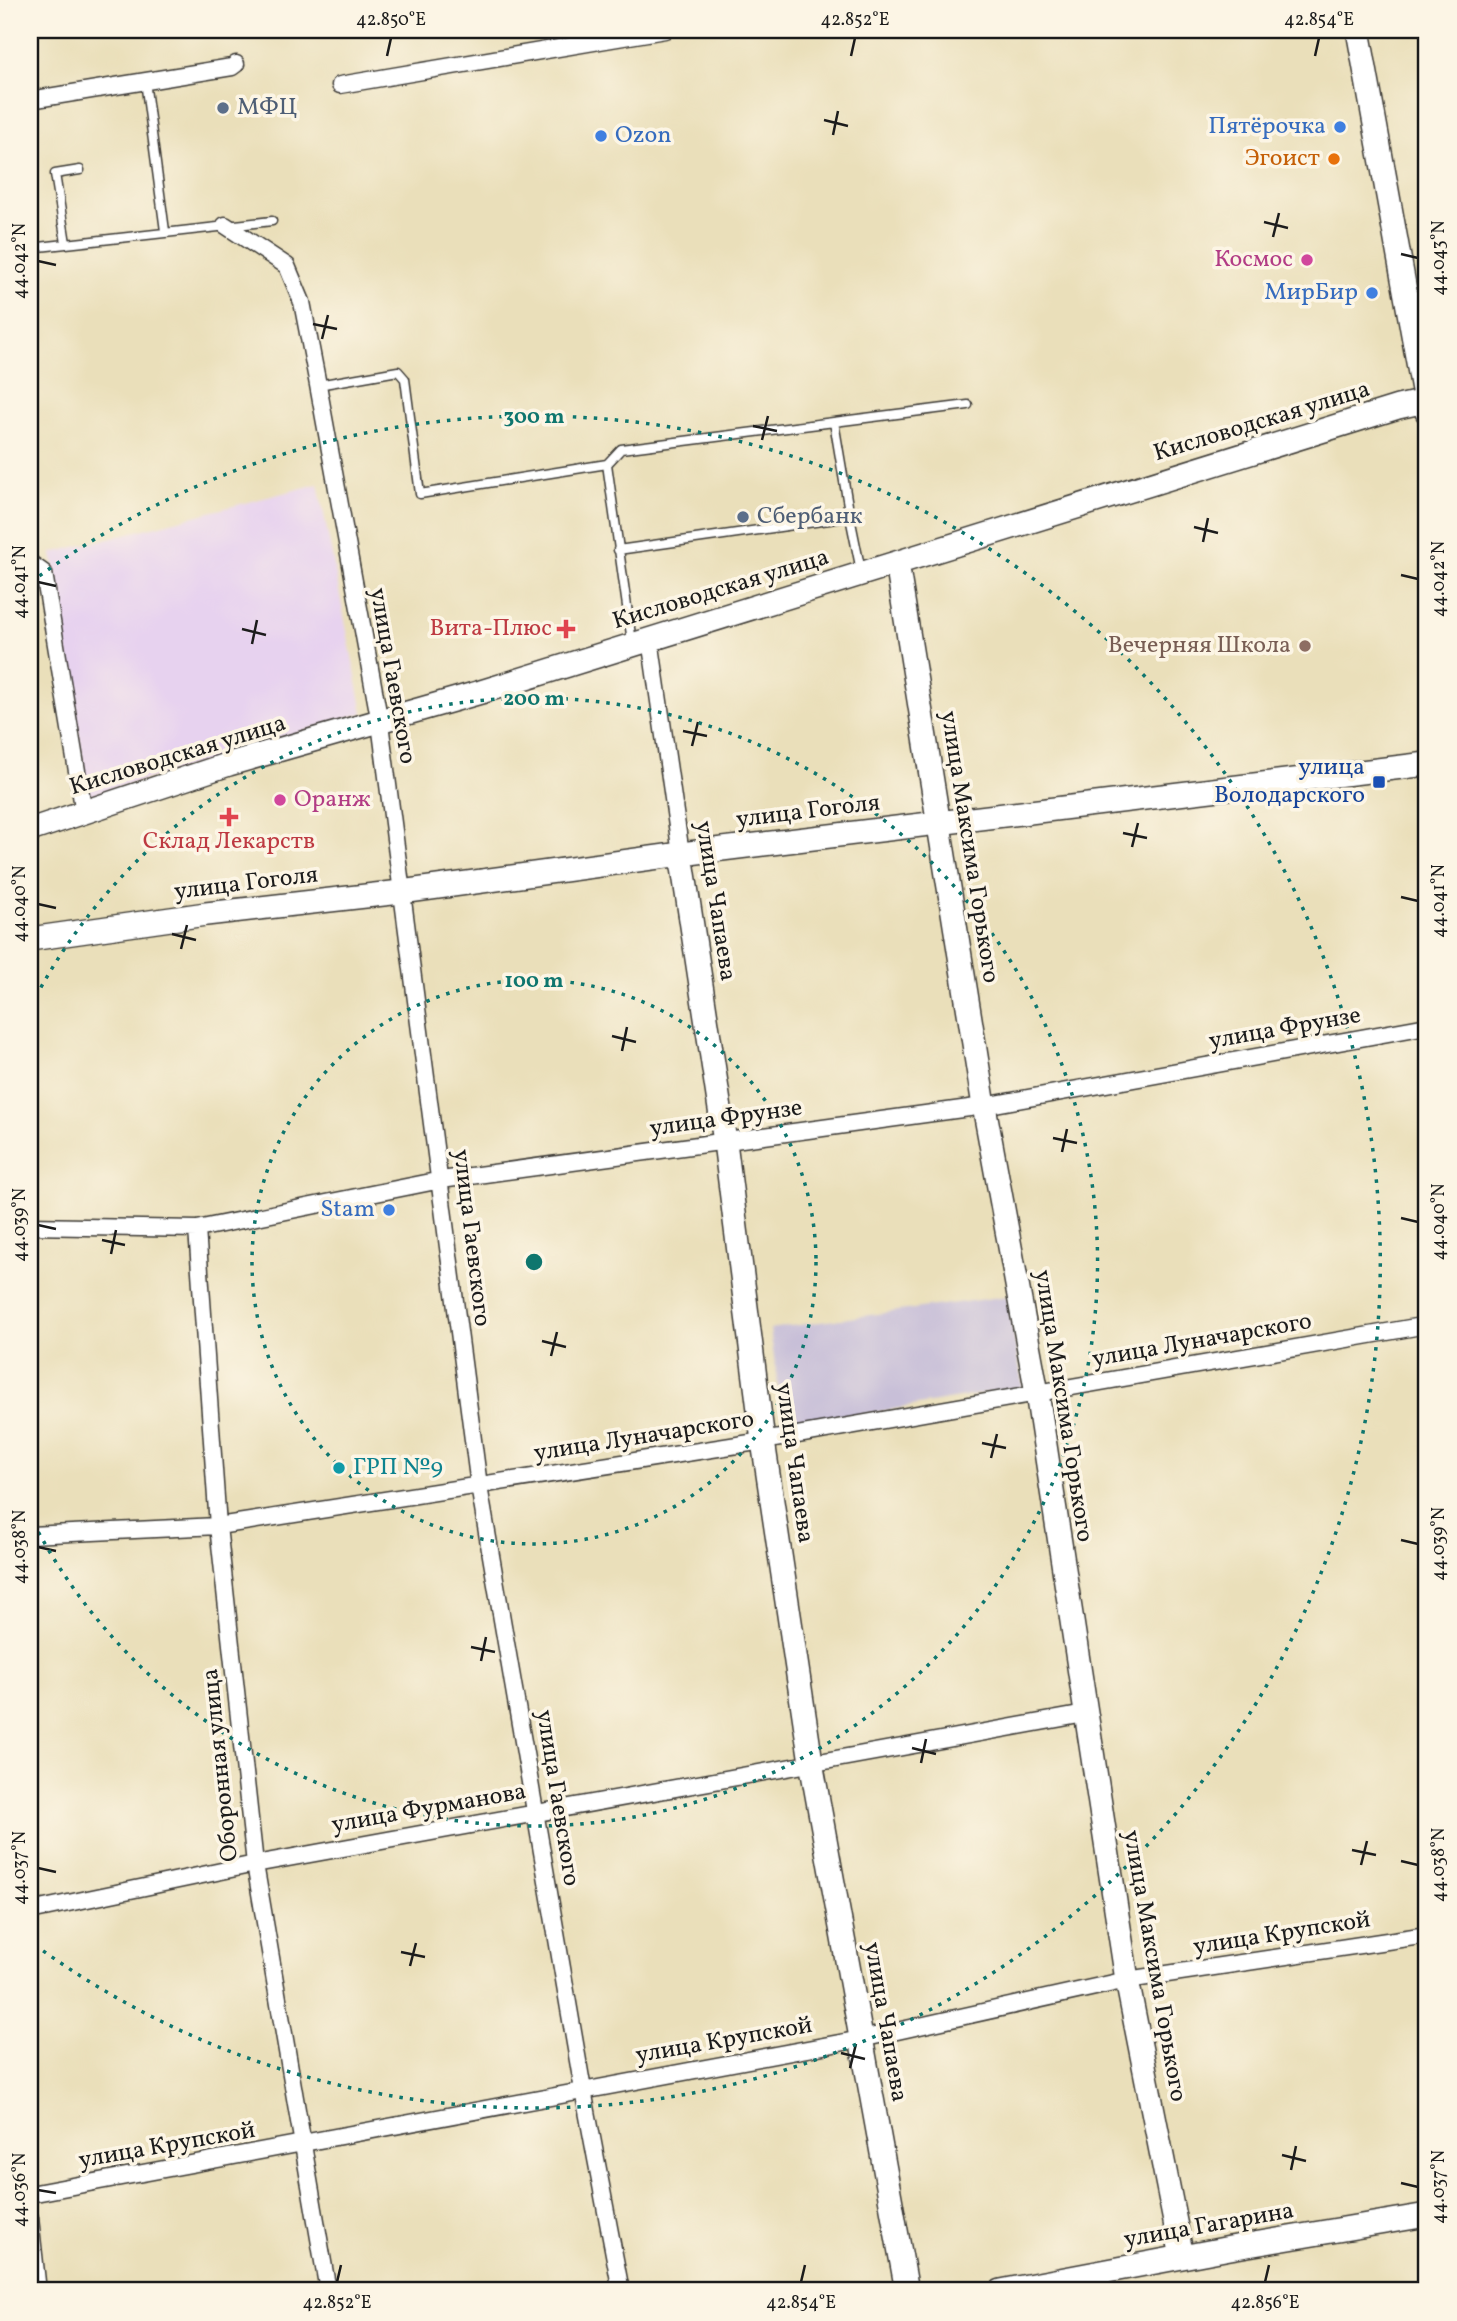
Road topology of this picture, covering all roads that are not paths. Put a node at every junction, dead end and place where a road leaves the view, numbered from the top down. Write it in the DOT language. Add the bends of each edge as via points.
graph roads {
  1 [pos="665,30"];
  2 [pos="1358,30"];
  3 [pos="236,64"];
  4 [pos="145,81"];
  5 [pos="340,85"];
  6 [pos="30,100"];
  7 [pos="80,170"];
  8 [pos="272,221"];
  9 [pos="225,225"];
  10 [pos="165,231"];
  11 [pos="66,243"];
  12 [pos="30,248"];
  13 [pos="318,385"];
  14 [pos="1427,404"];
  15 [pos="968,405"];
  16 [pos="834,422"];
  17 [pos="607,464"];
  18 [pos="849,517"];
  19 [pos="618,550"];
  20 [pos="897,563"];
  21 [pos="30,564"];
  22 [pos="862,574"];
  23 [pos="641,642"];
  24 [pos="380,723"];
  25 [pos="1427,764"];
  26 [pos="84,813"];
  27 [pos="939,823"];
  28 [pos="30,830"];
  29 [pos="681,854"];
  30 [pos="401,892"];
  31 [pos="30,939"];
  32 [pos="1427,1026"];
  33 [pos="984,1106"];
  34 [pos="725,1142"];
  35 [pos="441,1180"];
  36 [pos="30,1226"];
  37 [pos="197,1229"];
  38 [pos="1427,1325"];
  39 [pos="1037,1392"];
  40 [pos="763,1441"];
  41 [pos="480,1486"];
  42 [pos="218,1526"];
  43 [pos="30,1535"];
  44 [pos="1085,1714"];
  45 [pos="811,1762"];
  46 [pos="536,1813"];
  47 [pos="255,1864"];
  48 [pos="30,1911"];
  49 [pos="1427,1935"];
  50 [pos="1127,1980"];
  51 [pos="861,2039"];
  52 [pos="583,2090"];
  53 [pos="303,2144"];
  54 [pos="30,2194"];
  55 [pos="1427,2215"];
  56 [pos="30,2218"];
  57 [pos="1182,2257"];
  58 [pos="38,2291"];
  59 [pos="328,2291"];
  60 [pos="621,2291"];
  61 [pos="907,2291"];
  62 [pos="1001,2291"];
  1 -- 5 [label="street"];
  2 -- 14 [label="street"];
  3 -- 4 [label="street"];
  4 -- 6 [label="street"];
  4 -- 10 [label="lane"];
  7 -- 11 [label="lane" via="55,174"];
  8 -- 9 [label="lane"];
  9 -- 10 [label="lane"];
  9 -- 13 [label="street, улица Гаевского" via="287,266 302,302"];
  10 -- 11 [label="lane"];
  11 -- 12 [label="lane"];
  13 -- 17 [label="lane" via="398,371 405,379 420,494"];
  13 -- 24 [label="street, улица Гаевского"];
  14 -- 20 [label="street, Кисловодская улица" via="1398,407"];
  15 -- 16 [label="lane"];
  16 -- 17 [label="lane" via="621,449"];
  16 -- 18 [label="lane"];
  17 -- 19 [label="lane"];
  18 -- 19 [label="lane"];
  18 -- 22 [label="lane"];
  19 -- 23 [label="lane"];
  20 -- 22 [label="street, Кисловодская улица"];
  20 -- 27 [label="street, улица Максима Горького"];
  21 -- 26 [label="street" via="44,573"];
  22 -- 23 [label="street, Кисловодская улица"];
  23 -- 24 [label="street, Кисловодская улица"];
  23 -- 29 [label="street, улица Чапаева"];
  24 -- 26 [label="street, Кисловодская улица" via="229,764"];
  24 -- 30 [label="street, улица Гаевского"];
  25 -- 27 [label="street, улица Гоголя"];
  26 -- 28 [label="street, Кисловодская улица"];
  27 -- 29 [label="street, улица Гоголя"];
  27 -- 33 [label="street, улица Максима Горького"];
  29 -- 30 [label="street, улица Гоголя"];
  29 -- 34 [label="street, улица Чапаева"];
  30 -- 31 [label="street, улица Гоголя"];
  30 -- 35 [label="street, улица Гаевского"];
  32 -- 33 [label="street, улица Фрунзе"];
  33 -- 34 [label="street, улица Фрунзе"];
  33 -- 39 [label="street, улица Максима Горького"];
  34 -- 35 [label="street, улица Фрунзе"];
  34 -- 40 [label="street, улица Чапаева"];
  35 -- 37 [label="street, улица Фрунзе"];
  35 -- 41 [label="street, улица Гаевского"];
  36 -- 37 [label="street, улица Фрунзе"];
  37 -- 42 [label="street, Оборонная улица"];
  38 -- 39 [label="street, улица Луначарского"];
  39 -- 40 [label="street, улица Луначарского"];
  39 -- 44 [label="street, улица Максима Горького"];
  40 -- 41 [label="street, улица Луначарского"];
  40 -- 45 [label="street, улица Чапаева"];
  41 -- 42 [label="street, улица Луначарского"];
  41 -- 46 [label="street, улица Гаевского"];
  42 -- 43 [label="street, улица Луначарского"];
  42 -- 47 [label="street, Оборонная улица"];
  44 -- 45 [label="street, улица Фурманова"];
  44 -- 50 [label="street, улица Максима Горького"];
  45 -- 46 [label="street, улица Фурманова"];
  45 -- 51 [label="street, улица Чапаева"];
  46 -- 47 [label="street, улица Фурманова"];
  46 -- 52 [label="street, улица Гаевского"];
  47 -- 48 [label="street, улица Фурманова"];
  47 -- 53 [label="street, Оборонная улица"];
  49 -- 50 [label="street, улица Крупской"];
  50 -- 51 [label="street, улица Крупской"];
  50 -- 57 [label="street, улица Максима Горького"];
  51 -- 52 [label="street, улица Крупской"];
  51 -- 61 [label="street, улица Чапаева"];
  52 -- 53 [label="street, улица Крупской"];
  52 -- 60 [label="street, улица Гаевского"];
  53 -- 54 [label="street, улица Крупской"];
  53 -- 59 [label="street, Оборонная улица"];
  55 -- 57 [label="street, улица Гагарина"];
  56 -- 58 [label="street"];
  57 -- 62 [label="street, улица Гагарина"];
}
